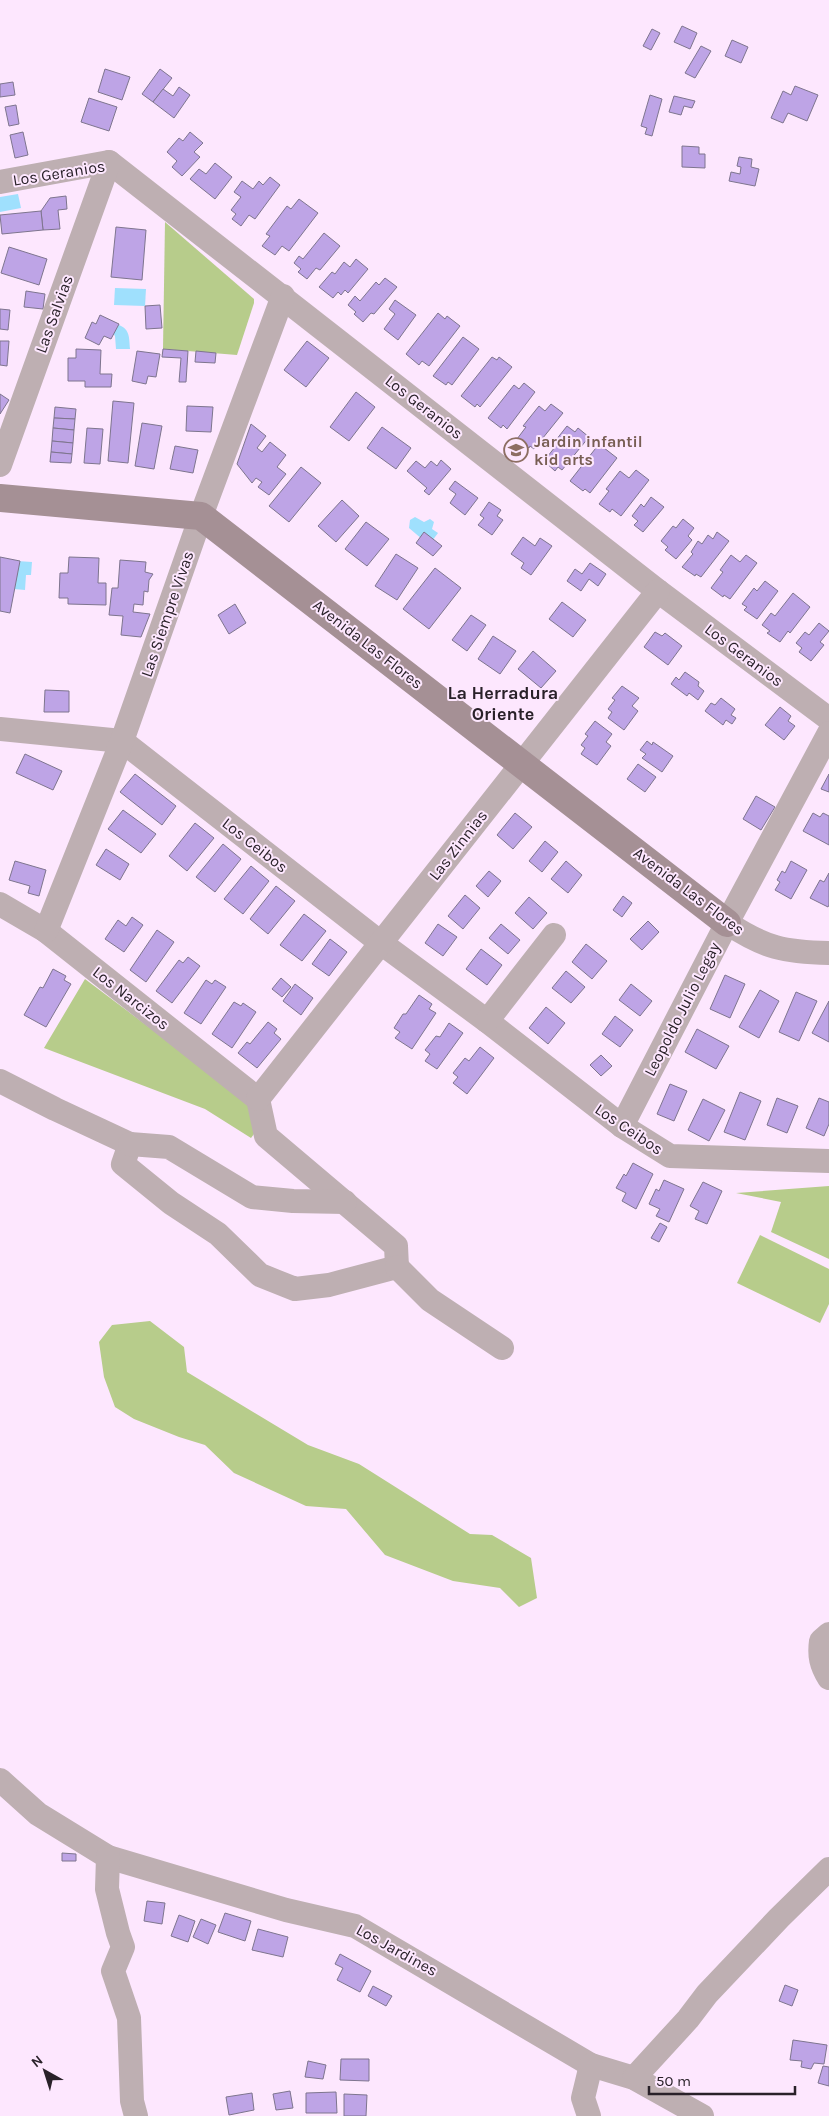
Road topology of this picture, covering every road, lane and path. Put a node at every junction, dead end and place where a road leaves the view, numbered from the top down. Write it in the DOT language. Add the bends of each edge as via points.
graph roads {
  1 [pos="109,162"];
  2 [pos="0,182"];
  3 [pos="283,296"];
  4 [pos="0,466"];
  5 [pos="0,498"];
  6 [pos="202,516"];
  7 [pos="658,591"];
  8 [pos="829,719"];
  9 [pos="0,729"];
  10 [pos="829,733"];
  11 [pos="122,741"];
  12 [pos="523,763"];
  13 [pos="0,904"];
  14 [pos="727,923"];
  15 [pos="46,931"];
  16 [pos="554,936"];
  17 [pos="381,943"];
  18 [pos="829,953"];
  19 [pos="487,1022"];
  20 [pos="0,1081"];
  21 [pos="258,1099"];
  22 [pos="622,1126"];
  23 [pos="130,1144"];
  24 [pos="829,1161"];
  25 [pos="345,1202"];
  26 [pos="397,1267"];
  27 [pos="502,1348"];
  28 [pos="829,1634"];
  29 [pos="829,1678"];
  30 [pos="0,1780"];
  31 [pos="108,1857"];
  32 [pos="829,1870"];
  33 [pos="591,2065"];
  34 [pos="634,2078"];
  35 [pos="136,2116"];
  36 [pos="589,2116"];
  37 [pos="702,2116"];
  1 -- 2 [label="street, Los Geranios"];
  1 -- 3 [label="street, Los Geranios"];
  1 -- 4 [label="street, Las Salvias"];
  3 -- 6 [label="street, Las Siempre Vivas"];
  3 -- 7 [label="street, Los Geranios"];
  5 -- 6 [label="street"];
  6 -- 11 [label="street, Las Siempre Vivas"];
  6 -- 12 [label="street, Avenida Las Flores"];
  7 -- 8 [label="street, Los Geranios"];
  7 -- 12 [label="street, Las Zinnias"];
  9 -- 11 [label="street"];
  10 -- 14 [label="street, Leopoldo Julio Legay"];
  11 -- 15 [label="street, Las Siempre Vivas"];
  11 -- 17 [label="street, Los Ceibos"];
  12 -- 14 [label="street, Avenida Las Flores"];
  12 -- 17 [label="street, Las Zinnias"];
  13 -- 15 [label="street, Los Narcizos"];
  14 -- 18 [label="street, Avenida Las Flores" via="778,948 793,952"];
  14 -- 22 [label="street, Leopoldo Julio Legay"];
  15 -- 21 [label="street, Los Narcizos"];
  16 -- 19 [label="street"];
  17 -- 19 [label="street, Los Ceibos"];
  17 -- 21 [label="street, Las Zinnias"];
  19 -- 22 [label="street, Los Ceibos"];
  20 -- 23 [label="street"];
  21 -- 25 [label="street" via="266,1136"];
  22 -- 24 [label="street, Los Ceibos" via="670,1156"];
  23 -- 25 [label="street" via="170,1146 252,1197"];
  23 -- 26 [label="street" via="123,1164 218,1234 260,1275 295,1289 329,1285"];
  25 -- 26 [label="street" via="396,1246"];
  26 -- 27 [label="street" via="430,1300"];
  28 -- 29 [label="street" via="821,1641 819,1654"];
  30 -- 31 [label="street, Los Jardines" via="38,1814"];
  31 -- 33 [label="street, Los Jardines" via="286,1910 355,1926"];
  31 -- 35 [label="street" via="107,1889 123,1947 113,1971 129,2018 132,2101"];
  32 -- 34 [label="street" via="707,1994"];
  33 -- 34 [label="street, Los Jardines"];
  33 -- 36 [label="street" via="583,2098"];
  34 -- 37 [label="street, Los Jardines"];
}
